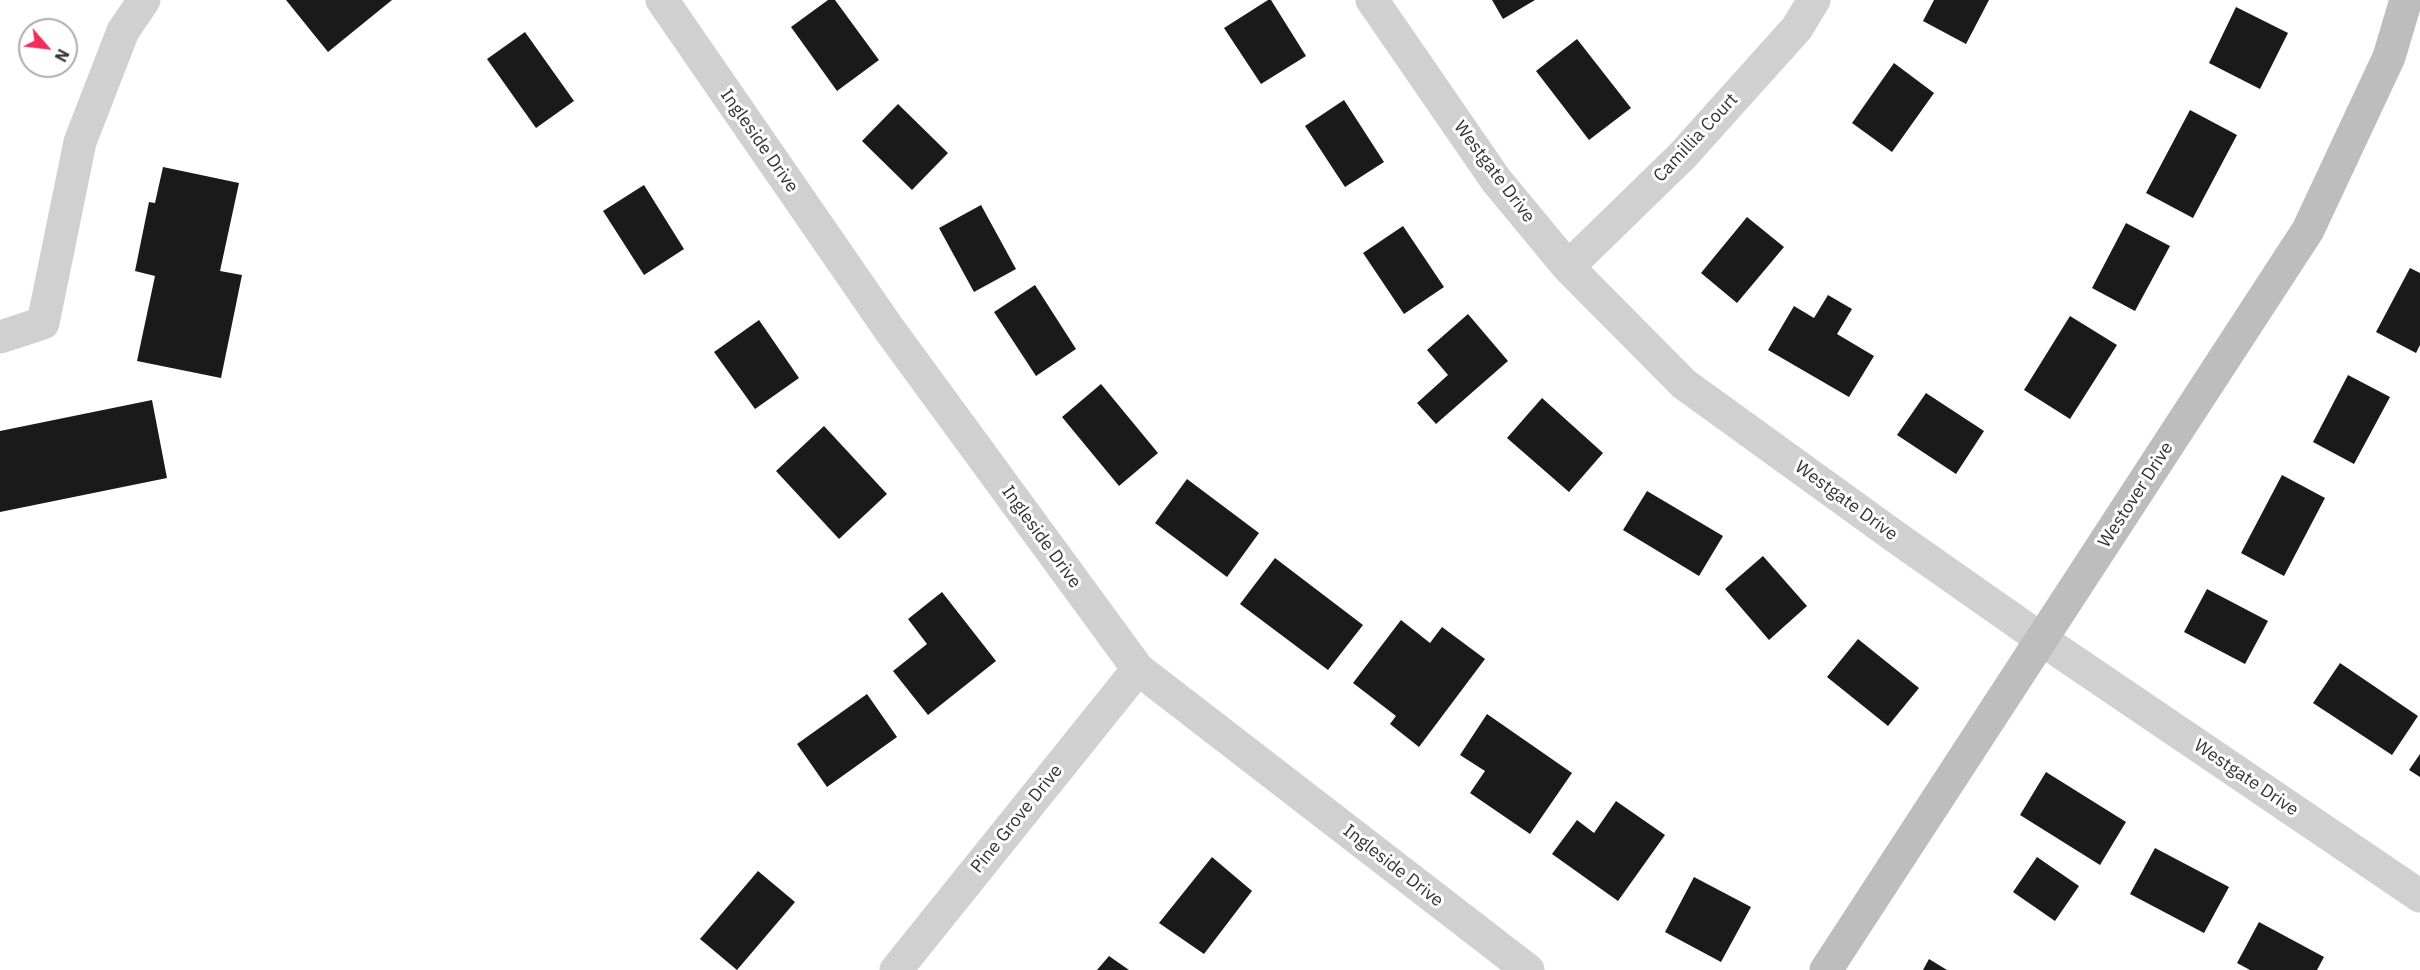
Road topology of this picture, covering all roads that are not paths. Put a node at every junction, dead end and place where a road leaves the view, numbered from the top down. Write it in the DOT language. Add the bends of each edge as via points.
graph roads {
  1 [pos="144,0"];
  2 [pos="662,0"];
  3 [pos="1372,0"];
  4 [pos="1814,0"];
  5 [pos="2406,0"];
  6 [pos="1568,267"];
  7 [pos="0,337"];
  8 [pos="2041,639"];
  9 [pos="1138,669"];
  10 [pos="2420,896"];
  11 [pos="896,970"];
  12 [pos="1528,970"];
  13 [pos="1826,970"];
  1 -- 7 [label="street" via="123,32 80,142 43,323"];
  2 -- 9 [label="street, Ingleside Drive" via="889,329"];
  3 -- 6 [label="street, Westgate Drive" via="1496,180"];
  4 -- 6 [label="street, Camillia Court" via="1797,27 1683,155"];
  5 -- 8 [label="street, Westover Drive" via="2388,57 2308,230"];
  6 -- 8 [label="street, Westgate Drive" via="1684,384"];
  8 -- 10 [label="street, Westgate Drive"];
  8 -- 13 [label="street, Westover Drive"];
  9 -- 11 [label="street, Pine Grove Drive"];
  9 -- 12 [label="street, Ingleside Drive"];
}
